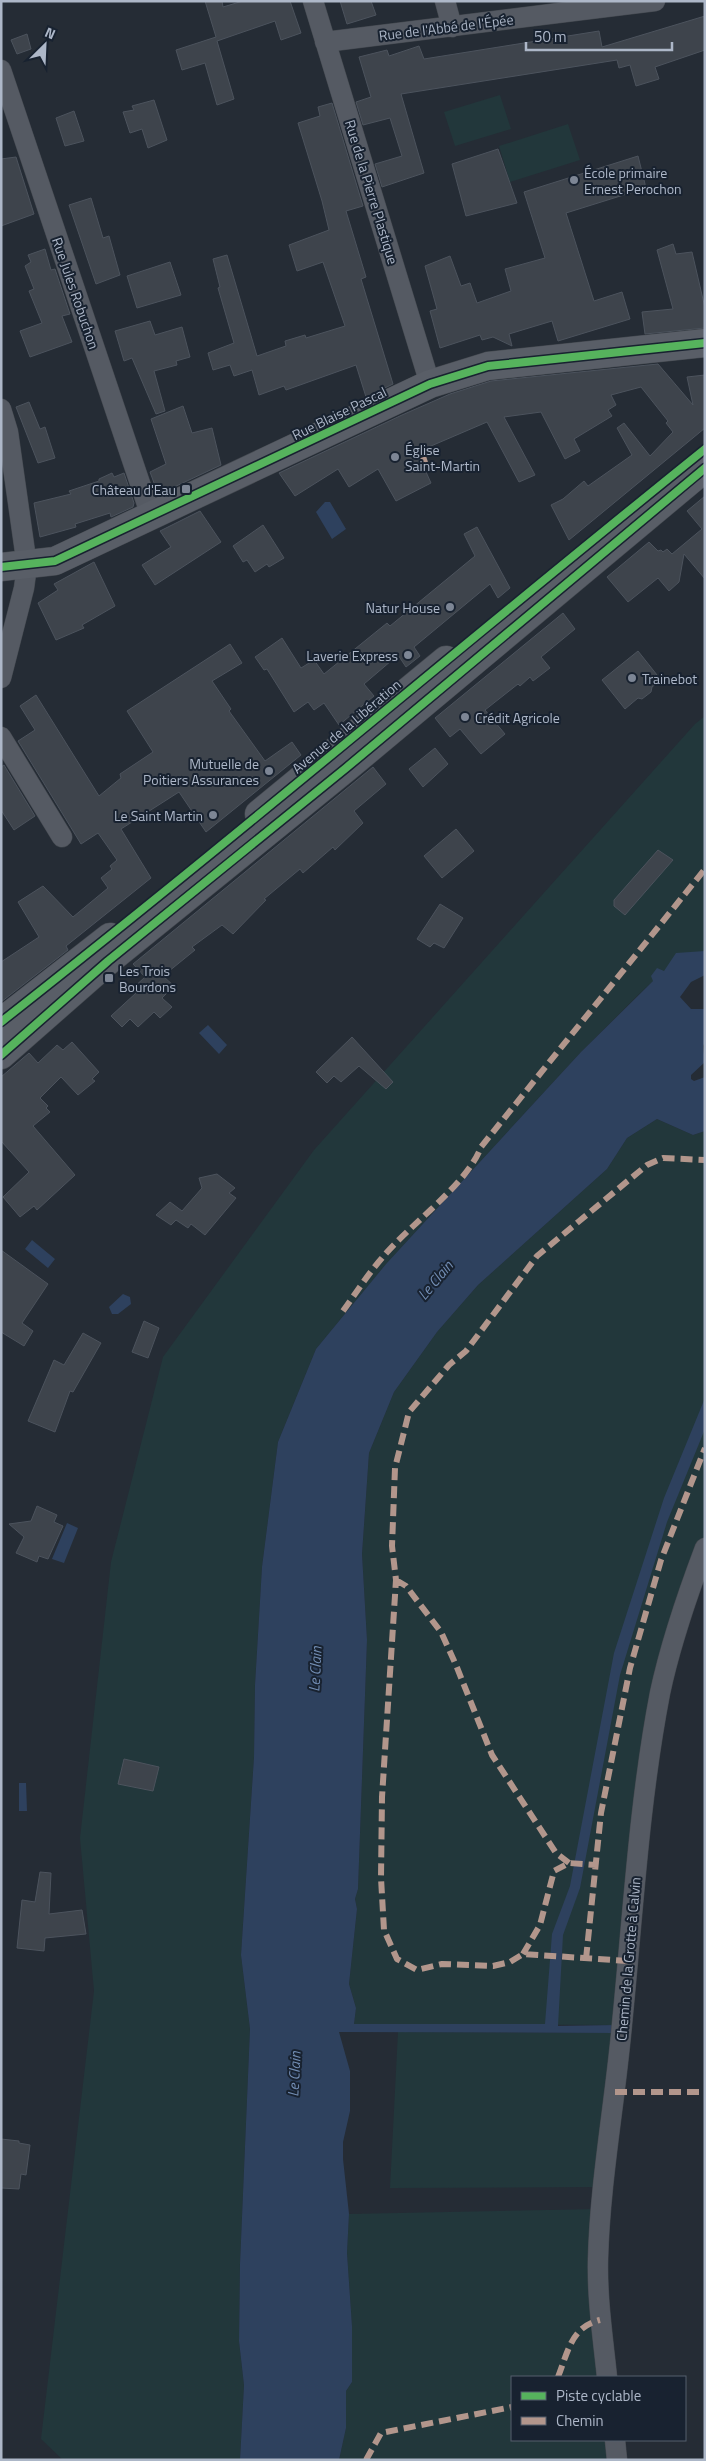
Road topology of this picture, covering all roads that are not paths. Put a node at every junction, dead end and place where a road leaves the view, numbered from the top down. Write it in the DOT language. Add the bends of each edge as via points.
graph roads {
  1 [pos="313,1"];
  2 [pos="444,1"];
  3 [pos="655,1"];
  4 [pos="609,4"];
  5 [pos="452,27"];
  6 [pos="326,42"];
  7 [pos="1,70"];
  8 [pos="705,343"];
  9 [pos="430,384"];
  10 [pos="1,409"];
  11 [pos="705,449"];
  12 [pos="705,468"];
  13 [pos="152,516"];
  14 [pos="14,566"];
  15 [pos="1,678"];
  16 [pos="1,737"];
  17 [pos="62,837"];
  18 [pos="1,1022"];
  19 [pos="1,1055"];
  20 [pos="705,1548"];
  21 [pos="607,2376"];
  22 [pos="615,2441"];
  23 [pos="617,2460"];
  1 -- 6 [label="street, Rue de la Pierre Plastique"];
  2 -- 5 [label="street"];
  3 -- 4 [label="street, Rue de l'Abbé de l'Épée"];
  4 -- 5 [label="street, Rue de l'Abbé de l'Épée"];
  5 -- 6 [label="street, Rue de l'Abbé de l'Épée"];
  6 -- 9 [label="street, Rue de la Pierre Plastique"];
  7 -- 13 [label="street, Rue Jules Robuchon"];
  8 -- 9 [label="main road, Rue Blaise Pascal" via="488,366"];
  9 -- 13 [label="main road, Rue Blaise Pascal"];
  10 -- 14 [label="street" via="8,432"];
  11 -- 18 [label="main road, Avenue de la Libération" via="182,879"];
  12 -- 19 [label="main road" via="346,768 108,961"];
  13 -- 14 [label="main road, Rue Blaise Pascal" via="56,561"];
  14 -- 15 [label="street" via="24,588"];
  16 -- 17 [label="street"];
  20 -- 21 [label="street, Chemin de la Grotte à Calvin" via="660,1692 638,1835 598,2259 600,2320"];
  22 -- 23 [label="street"];
}
